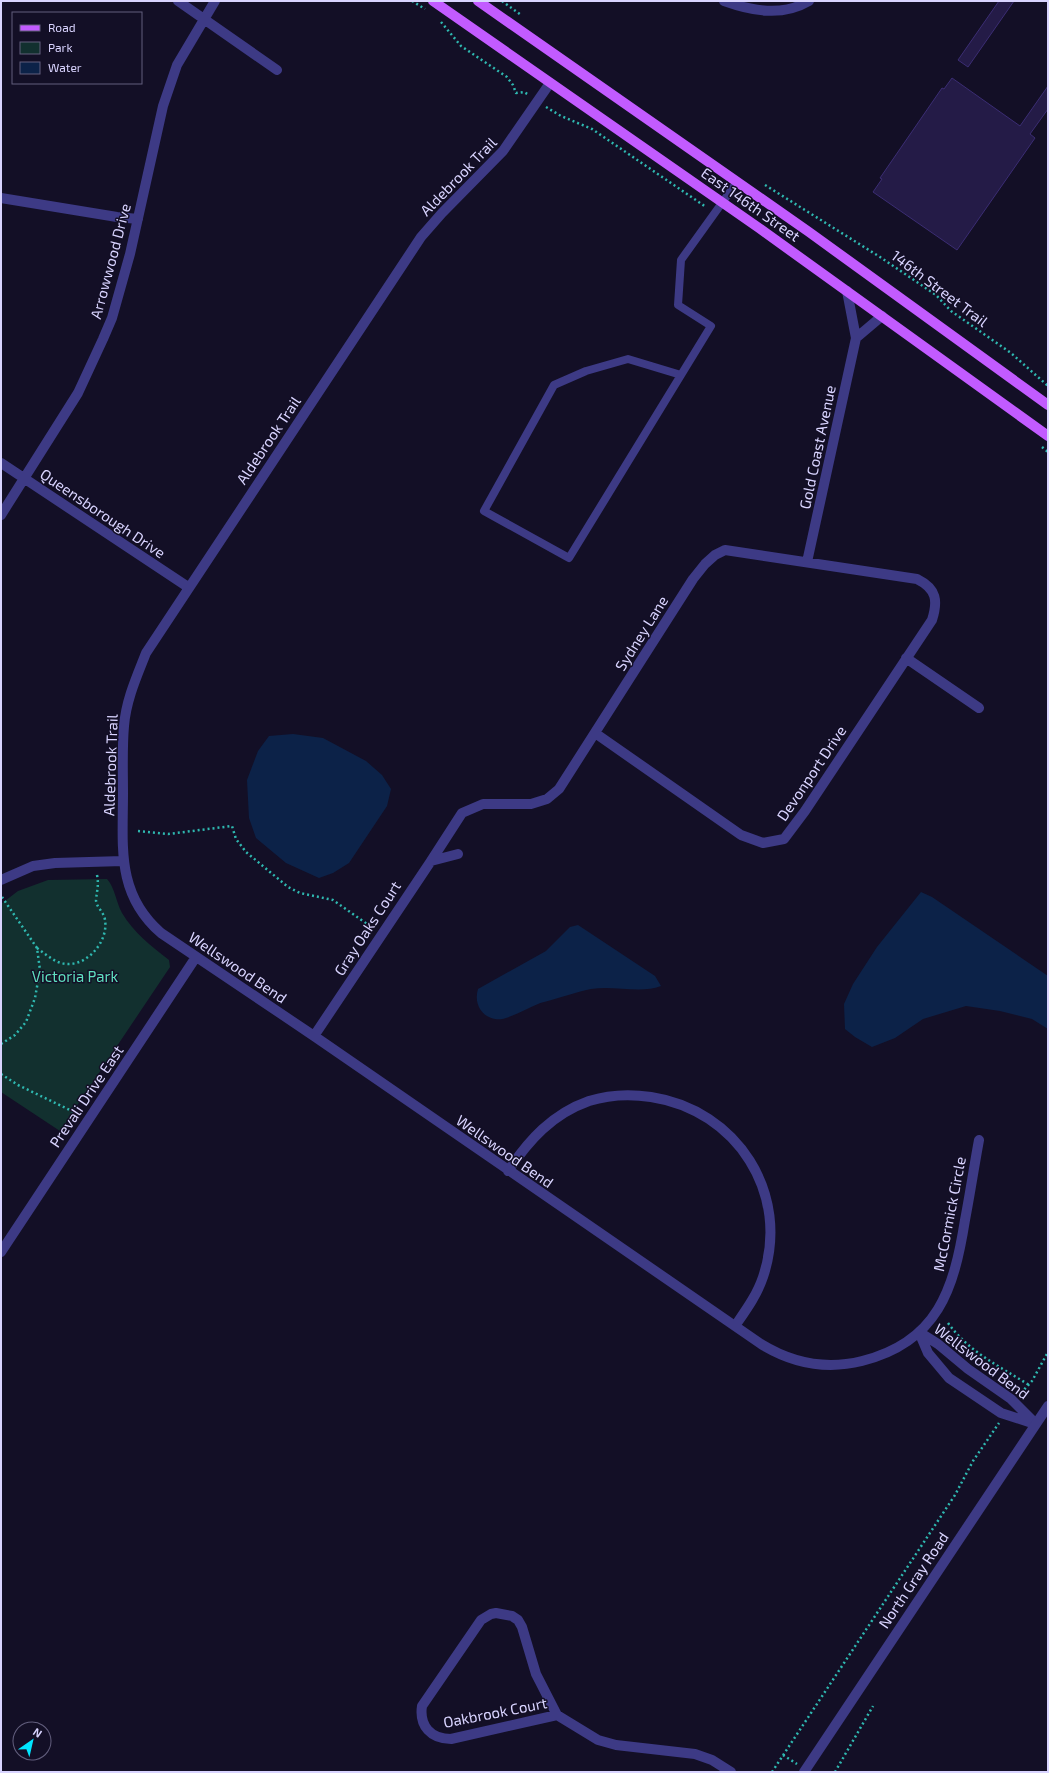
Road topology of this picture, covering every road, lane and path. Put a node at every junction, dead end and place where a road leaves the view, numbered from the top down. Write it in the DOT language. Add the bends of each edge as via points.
graph roads {
  1 [pos="178,1"];
  2 [pos="215,1"];
  3 [pos="412,1"];
  4 [pos="433,1"];
  5 [pos="478,1"];
  6 [pos="724,1"];
  7 [pos="809,1"];
  8 [pos="430,13"];
  9 [pos="203,20"];
  10 [pos="439,20"];
  11 [pos="277,70"];
  12 [pos="550,83"];
  13 [pos="524,92"];
  14 [pos="553,111"];
  15 [pos="737,182"];
  16 [pos="1,198"];
  17 [pos="722,202"];
  18 [pos="715,213"];
  19 [pos="814,216"];
  20 [pos="138,219"];
  21 [pos="847,291"];
  22 [pos="882,316"];
  23 [pos="856,338"];
  24 [pos="681,375"];
  25 [pos="1048,386"];
  26 [pos="1048,405"];
  27 [pos="1048,436"];
  28 [pos="1035,443"];
  29 [pos="1048,452"];
  30 [pos="1,463"];
  31 [pos="24,478"];
  32 [pos="1,515"];
  33 [pos="807,562"];
  34 [pos="188,587"];
  35 [pos="933,594"];
  36 [pos="906,658"];
  37 [pos="979,708"];
  38 [pos="595,733"];
  39 [pos="138,831"];
  40 [pos="458,854"];
  41 [pos="123,861"];
  42 [pos="431,861"];
  43 [pos="97,875"];
  44 [pos="1,880"];
  45 [pos="2,897"];
  46 [pos="370,926"];
  47 [pos="37,948"];
  48 [pos="196,957"];
  49 [pos="314,1036"];
  50 [pos="1,1044"];
  51 [pos="1,1074"];
  52 [pos="76,1113"];
  53 [pos="979,1140"];
  54 [pos="508,1172"];
  55 [pos="1,1252"];
  56 [pos="948,1323"];
  57 [pos="735,1326"];
  58 [pos="919,1332"];
  59 [pos="1048,1352"];
  60 [pos="1029,1384"];
  61 [pos="1014,1402"];
  62 [pos="1048,1406"];
  63 [pos="1005,1414"];
  64 [pos="1035,1424"];
  65 [pos="873,1706"];
  66 [pos="557,1715"];
  67 [pos="731,1772"];
  68 [pos="772,1772"];
  69 [pos="804,1772"];
  70 [pos="835,1772"];
  1 -- 9 [label="street"];
  2 -- 9 [label="street, Arrowwood Drive"];
  3 -- 8 [label="path"];
  4 -- 12 [label="main road, East 146th Street"];
  5 -- 15 [label="main road, East 146th Street"];
  6 -- 7 [label="street" via="764,12 784,10"];
  9 -- 11 [label="street"];
  9 -- 20 [label="street, Arrowwood Drive" via="177,65 163,106"];
  10 -- 13 [label="path" via="461,46 507,78 513,84 516,93"];
  12 -- 17 [label="main road, East 146th Street"];
  12 -- 34 [label="street, Aldebrook Trail" via="503,151 421,237"];
  14 -- 18 [label="path" via="592,128"];
  15 -- 17 [label="lane"];
  15 -- 26 [label="main road, East 146th Street"];
  16 -- 20 [label="street" via="117,218"];
  17 -- 18 [label="lane"];
  17 -- 21 [label="main road, East 146th Street"];
  18 -- 24 [label="lane" via="681,260 678,305 710,326"];
  19 -- 25 [label="path, 146th Street Trail" via="936,295 950,311 1011,353"];
  20 -- 31 [label="street, Arrowwood Drive" via="112,318 92,366 78,393"];
  21 -- 22 [label="main road, East 146th Street"];
  21 -- 23 [label="street, Gold Coast Avenue"];
  22 -- 23 [label="street"];
  22 -- 27 [label="main road, East 146th Street"];
  23 -- 33 [label="street, Gold Coast Avenue"];
  24 -- 24 [label="lane" via="569,558 484,511 554,385 586,371 628,359"];
  28 -- 29 [label="path"];
  30 -- 31 [label="street, Queensborough Drive"];
  31 -- 32 [label="street, Arrowwood Drive"];
  31 -- 34 [label="street, Queensborough Drive"];
  33 -- 35 [label="street, Sydney Lane" via="917,579 928,584"];
  33 -- 38 [label="street, Sydney Lane" via="725,550 715,555 693,579"];
  34 -- 41 [label="street, Aldebrook Trail" via="146,653 130,695 124,725"];
  35 -- 36 [label="street, Devonport Drive" via="936,605 932,620"];
  36 -- 37 [label="street"];
  36 -- 38 [label="street, Devonport Drive" via="805,812 784,839 762,843 741,835"];
  38 -- 42 [label="street, Sydney Lane" via="559,789 547,799 531,804 483,804 462,813"];
  39 -- 46 [label="path" via="168,834 232,826 236,839 246,852 288,887 300,893 333,900"];
  40 -- 42 [label="street"];
  41 -- 44 [label="street" via="33,866"];
  41 -- 48 [label="street, Wellswood Bend" via="128,881 143,914 161,933"];
  42 -- 49 [label="street, Gray Oaks Court"];
  43 -- 47 [label="path" via="97,903 105,919 103,940 98,948 87,958 73,963 58,962"];
  45 -- 47 [label="path"];
  47 -- 50 [label="path" via="40,970 29,1016 15,1035"];
  48 -- 49 [label="street, Wellswood Bend"];
  48 -- 55 [label="street, Prevali Drive East"];
  49 -- 54 [label="street, Wellswood Bend"];
  51 -- 52 [label="path"];
  53 -- 58 [label="street, McCormick Circle" via="954,1276 944,1301"];
  54 -- 57 [label="street, Wellswood Bend"];
  54 -- 57 [label="street" via="526,1146 547,1124 568,1111 600,1098 642,1095 670,1100 713,1121 734,1139 754,1166 764,1190 770,1220 770,1245 764,1275 752,1301"];
  56 -- 60 [label="path" via="959,1338 975,1351"];
  57 -- 58 [label="street, Wellswood Bend" via="760,1344 785,1357 828,1366 881,1356"];
  58 -- 61 [label="street, Wellswood Bend"];
  58 -- 63 [label="street, Wellswood Bend" via="928,1353 949,1378"];
  59 -- 60 [label="path"];
  60 -- 61 [label="path"];
  61 -- 64 [label="street, Wellswood Bend"];
  62 -- 64 [label="street, North Gray Road"];
  63 -- 64 [label="street, Wellswood Bend"];
  63 -- 68 [label="path" via="973,1461 951,1501"];
  64 -- 69 [label="street, North Gray Road"];
  65 -- 70 [label="path"];
  66 -- 66 [label="street, Oakbrook Court" via="536,1674 518,1620 496,1613 485,1617 478,1624 426,1699 421,1714 429,1732 445,1739"];
  66 -- 67 [label="street, Oakbrook Court" via="598,1740 695,1754 712,1760"];
}
